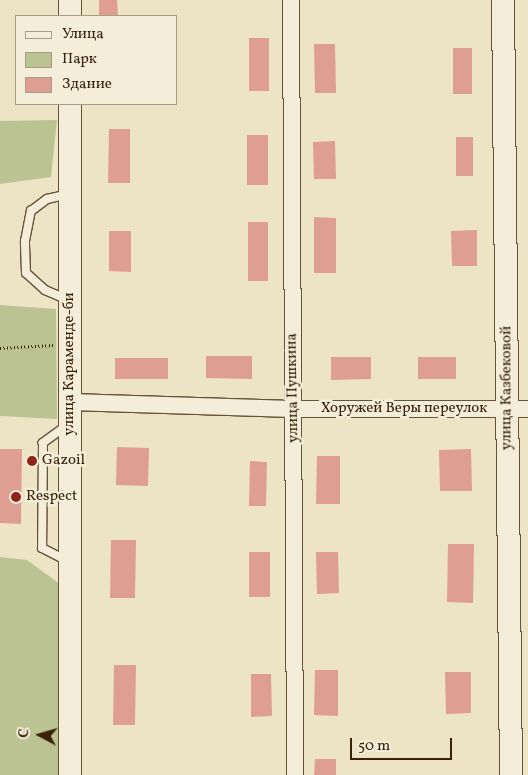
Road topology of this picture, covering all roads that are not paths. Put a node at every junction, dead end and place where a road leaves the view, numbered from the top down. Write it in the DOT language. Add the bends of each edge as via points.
graph roads {
  1 [pos="70,0"];
  2 [pos="291,0"];
  3 [pos="504,0"];
  4 [pos="70,15"];
  5 [pos="70,105"];
  6 [pos="70,194"];
  7 [pos="70,301"];
  8 [pos="293,409"];
  9 [pos="518,410"];
  10 [pos="70,413"];
  11 [pos="70,775"];
  12 [pos="296,775"];
  13 [pos="510,775"];
  1 -- 4 [label="street"];
  2 -- 8 [label="street, улица Пушкина"];
  3 -- 9 [label="street, улица Казбековой"];
  5 -- 6 [label="street, улица Караменде-би"];
  6 -- 7 [label="street, улица Караменде-би"];
  6 -- 7 [label="lane" via="47,199 31,211 25,241 26,273 45,290"];
  7 -- 10 [label="street, улица Караменде-би"];
  8 -- 9 [label="street, Хоружей Веры переулок"];
  8 -- 10 [label="street, Хоружей Веры переулок"];
  8 -- 12 [label="street, улица Пушкина"];
  9 -- 13 [label="street, улица Казбековой"];
  10 -- 11 [label="street, улица Караменде-би"];
}
